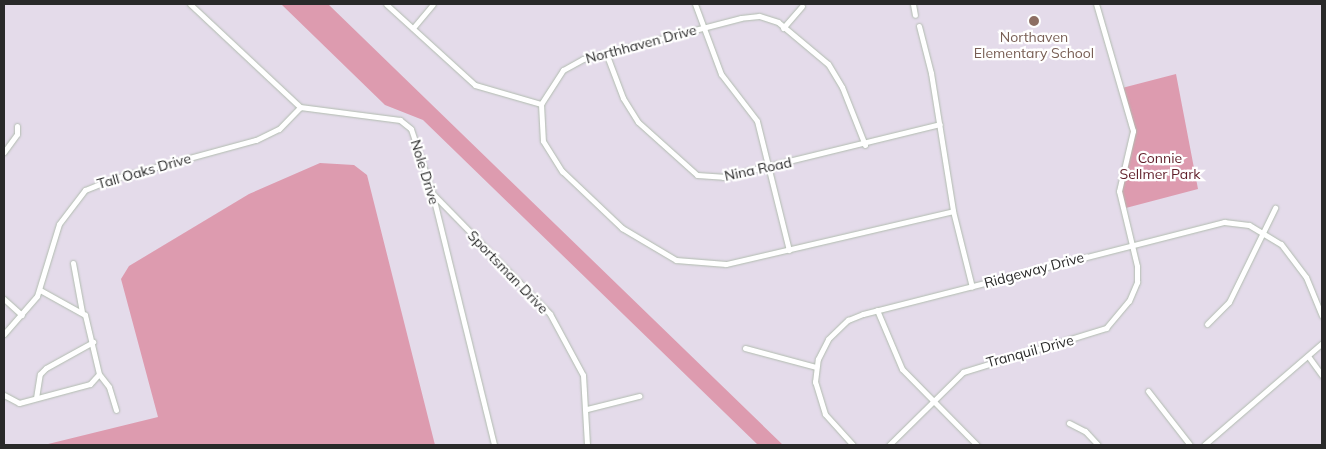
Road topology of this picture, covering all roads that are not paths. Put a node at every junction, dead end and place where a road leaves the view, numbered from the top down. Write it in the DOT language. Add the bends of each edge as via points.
graph roads {
  1 [pos="190,4"];
  2 [pos="386,4"];
  3 [pos="433,4"];
  4 [pos="695,4"];
  5 [pos="913,4"];
  6 [pos="1096,4"];
  7 [pos="802,6"];
  8 [pos="915,15"];
  9 [pos="919,26"];
  10 [pos="702,27"];
  11 [pos="413,28"];
  12 [pos="783,28"];
  13 [pos="606,53"];
  14 [pos="541,104"];
  15 [pos="300,107"];
  16 [pos="940,124"];
  17 [pos="17,126"];
  18 [pos="865,145"];
  19 [pos="4,152"];
  20 [pos="769,167"];
  21 [pos="432,192"];
  22 [pos="1275,208"];
  23 [pos="953,211"];
  24 [pos="1263,232"];
  25 [pos="1131,244"];
  26 [pos="789,250"];
  27 [pos="73,262"];
  28 [pos="972,286"];
  29 [pos="40,290"];
  30 [pos="4,299"];
  31 [pos="877,310"];
  32 [pos="82,312"];
  33 [pos="22,315"];
  34 [pos="1322,316"];
  35 [pos="1207,324"];
  36 [pos="4,334"];
  37 [pos="93,342"];
  38 [pos="1322,344"];
  39 [pos="745,348"];
  40 [pos="1308,356"];
  41 [pos="816,367"];
  42 [pos="99,374"];
  43 [pos="1322,375"];
  44 [pos="1148,391"];
  45 [pos="4,395"];
  46 [pos="639,396"];
  47 [pos="36,398"];
  48 [pos="931,401"];
  49 [pos="587,409"];
  50 [pos="116,410"];
  51 [pos="1069,423"];
  52 [pos="494,445"];
  53 [pos="587,445"];
  54 [pos="853,445"];
  55 [pos="889,445"];
  56 [pos="977,445"];
  57 [pos="1098,445"];
  58 [pos="1190,445"];
  59 [pos="1204,445"];
  1 -- 15 [label="street"];
  2 -- 11 [label="street"];
  3 -- 11 [label="street"];
  4 -- 10 [label="street"];
  5 -- 8 [label="street"];
  6 -- 25 [label="street, Tranquil Drive" via="1133,132 1119,191"];
  7 -- 12 [label="street"];
  9 -- 16 [label="street"];
  10 -- 12 [label="street, Northhaven Drive" via="759,16 778,22"];
  10 -- 13 [label="street, Northhaven Drive"];
  10 -- 20 [label="street" via="721,74 754,114"];
  11 -- 14 [label="street" via="475,85"];
  12 -- 18 [label="street, Northhaven Drive" via="828,64 842,87"];
  13 -- 14 [label="street, Northhaven Drive" via="583,59 563,70"];
  13 -- 20 [label="street, Nina Road" via="632,114 689,171 723,177"];
  14 -- 26 [label="street" via="543,141 562,171 622,228 658,252 676,260 713,266"];
  15 -- 21 [label="street, Nole Drive" via="390,119 408,125"];
  15 -- 29 [label="street, Tall Oaks Drive" via="279,129 256,140 112,179 85,190 59,224"];
  16 -- 18 [label="street, Nina Road"];
  16 -- 23 [label="street"];
  17 -- 19 [label="street" via="17,134"];
  18 -- 20 [label="street, Nina Road"];
  20 -- 26 [label="street"];
  21 -- 49 [label="street, Sportsman Drive" via="550,314 583,376"];
  21 -- 52 [label="street, Nole Drive"];
  22 -- 24 [label="street"];
  23 -- 26 [label="street"];
  23 -- 28 [label="street"];
  24 -- 25 [label="street, Ridgeway Drive" via="1224,222"];
  24 -- 34 [label="street, Ridgeway Drive" via="1281,244 1300,267"];
  24 -- 35 [label="street" via="1229,302"];
  25 -- 28 [label="street, Ridgeway Drive"];
  25 -- 48 [label="street, Tranquil Drive" via="1136,282 1129,302 1106,328 978,365 955,378"];
  27 -- 32 [label="street"];
  28 -- 31 [label="street, Ridgeway Drive"];
  29 -- 32 [label="street"];
  29 -- 33 [label="street, Tall Oaks Drive"];
  30 -- 33 [label="street"];
  31 -- 41 [label="street, Ridgeway Drive" via="848,320 837,329"];
  31 -- 48 [label="street" via="902,369"];
  32 -- 37 [label="street" via="89,321"];
  33 -- 36 [label="street, Tall Oaks Drive"];
  37 -- 42 [label="street"];
  37 -- 47 [label="street" via="46,368 40,374"];
  38 -- 40 [label="street"];
  39 -- 41 [label="street"];
  40 -- 43 [label="street"];
  40 -- 59 [label="street"];
  41 -- 54 [label="street" via="820,405"];
  42 -- 47 [label="street" via="90,384"];
  42 -- 50 [label="street" via="109,387"];
  44 -- 58 [label="street"];
  45 -- 47 [label="street" via="19,403"];
  46 -- 49 [label="street"];
  48 -- 55 [label="street, Tranquil Drive"];
  48 -- 56 [label="street"];
  49 -- 53 [label="street, Sportsman Drive"];
  51 -- 57 [label="street" via="1085,431"];
}
